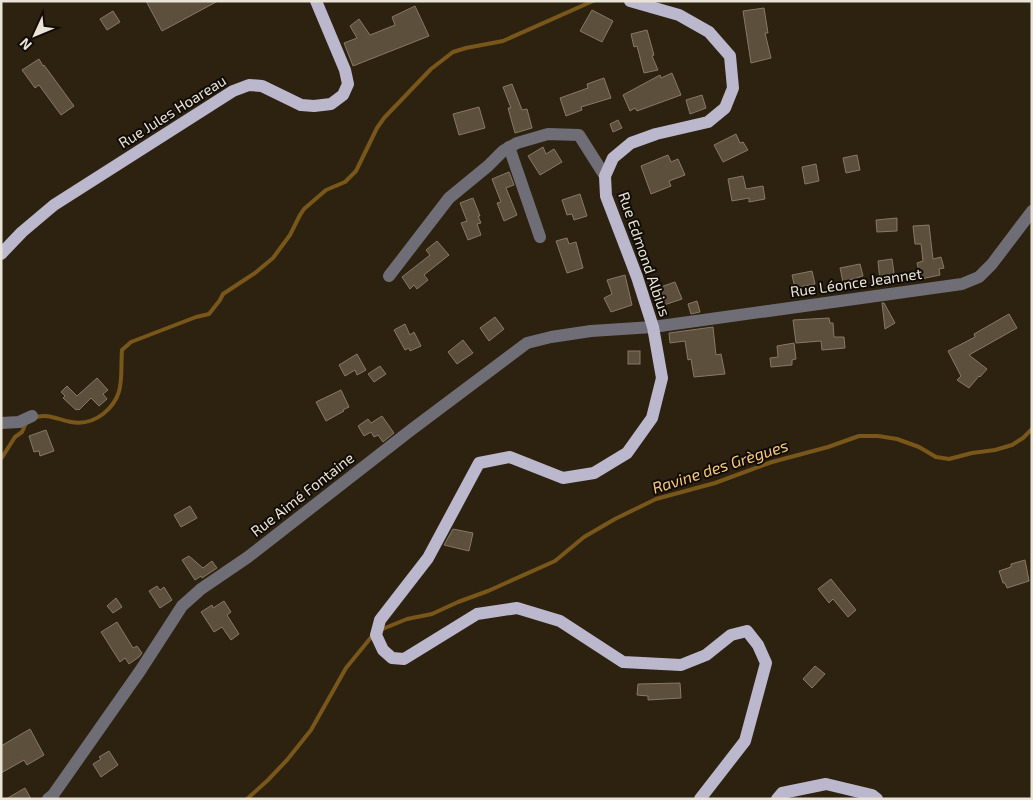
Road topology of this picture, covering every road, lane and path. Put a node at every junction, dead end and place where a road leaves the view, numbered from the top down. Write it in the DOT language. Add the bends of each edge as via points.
graph roads {
  1 [pos="316,1"];
  2 [pos="635,3"];
  3 [pos="509,147"];
  4 [pos="605,176"];
  5 [pos="1032,211"];
  6 [pos="540,237"];
  7 [pos="1,254"];
  8 [pos="389,276"];
  9 [pos="653,327"];
  10 [pos="32,416"];
  11 [pos="1,423"];
  12 [pos="48,799"];
  13 [pos="700,799"];
  14 [pos="777,799"];
  15 [pos="877,799"];
  1 -- 7 [label="main road, Rue Jules Hoareau" via="345,70 348,84 343,95 331,104 314,106 300,105 262,86 249,85 233,91 54,205"];
  2 -- 4 [label="main road, Rue Edmond Albius" via="679,15 708,32 730,56 733,88 725,108 708,122 631,143 613,158"];
  3 -- 4 [label="street" via="548,134 580,134"];
  3 -- 6 [label="street"];
  3 -- 8 [label="street" via="449,198"];
  4 -- 9 [label="main road, Rue Edmond Albius" via="606,196"];
  5 -- 9 [label="street, Rue Léonce Jeannet" via="985,271 962,284"];
  9 -- 12 [label="street, Rue Aimé Fontaine" via="592,331 527,343 248,557 201,589 182,606"];
  9 -- 13 [label="main road, Rue Edmond Albius" via="662,378 652,418 627,453 594,473 563,478 510,457 479,463 428,558 380,620 376,635 383,650 392,658 404,659 478,614 517,608 560,621 623,662 681,665 706,655 731,635 747,631 766,663 745,741"];
  10 -- 11 [label="street" via="19,422"];
  14 -- 15 [label="main road" via="782,793 826,784"];
}
